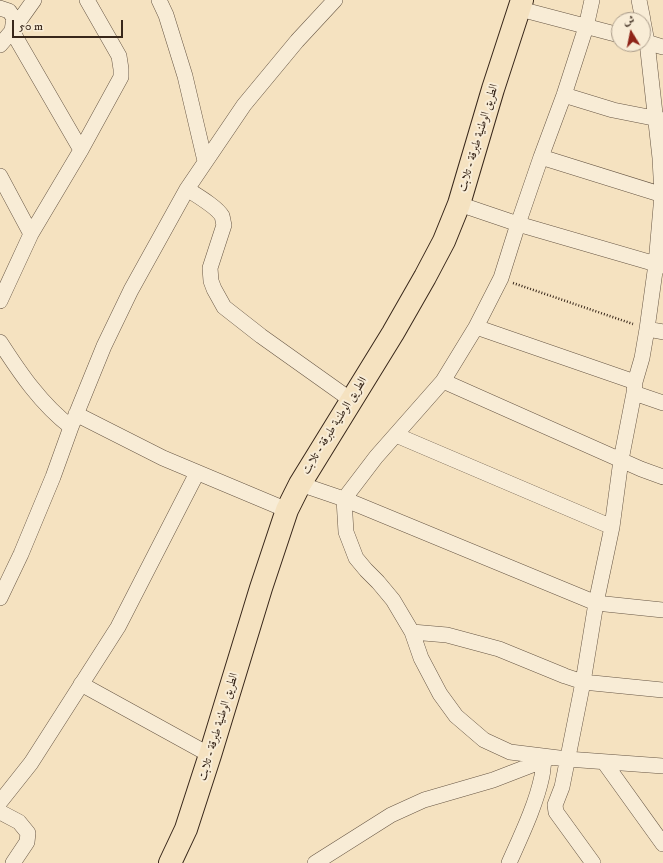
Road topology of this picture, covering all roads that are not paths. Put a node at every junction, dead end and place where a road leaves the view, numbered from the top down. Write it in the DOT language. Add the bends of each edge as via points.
graph roads {
  1 [pos="34,0"];
  2 [pos="87,0"];
  3 [pos="159,0"];
  4 [pos="335,0"];
  5 [pos="592,0"];
  6 [pos="639,0"];
  7 [pos="521,4"];
  8 [pos="0,8"];
  9 [pos="641,12"];
  10 [pos="586,27"];
  11 [pos="12,31"];
  12 [pos="611,33"];
  13 [pos="651,44"];
  14 [pos="0,45"];
  15 [pos="663,47"];
  16 [pos="647,52"];
  17 [pos="564,95"];
  18 [pos="659,119"];
  19 [pos="81,150"];
  20 [pos="541,157"];
  21 [pos="206,161"];
  22 [pos="0,176"];
  23 [pos="187,189"];
  24 [pos="662,195"];
  25 [pos="459,204"];
  26 [pos="518,224"];
  27 [pos="31,234"];
  28 [pos="659,265"];
  29 [pos="0,301"];
  30 [pos="476,327"];
  31 [pos="647,329"];
  32 [pos="663,332"];
  33 [pos="0,342"];
  34 [pos="443,381"];
  35 [pos="634,388"];
  36 [pos="351,400"];
  37 [pos="663,403"];
  38 [pos="73,420"];
  39 [pos="396,435"];
  40 [pos="621,460"];
  41 [pos="197,473"];
  42 [pos="663,477"];
  43 [pos="300,484"];
  44 [pos="344,499"];
  45 [pos="287,510"];
  46 [pos="612,526"];
  47 [pos="0,598"];
  48 [pos="596,603"];
  49 [pos="663,610"];
  50 [pos="412,632"];
  51 [pos="583,682"];
  52 [pos="81,684"];
  53 [pos="663,690"];
  54 [pos="210,755"];
  55 [pos="548,759"];
  56 [pos="567,759"];
  57 [pos="604,762"];
  58 [pos="663,766"];
  59 [pos="0,802"];
  60 [pos="0,812"];
  61 [pos="663,844"];
  62 [pos="13,863"];
  63 [pos="170,863"];
  64 [pos="315,863"];
  65 [pos="508,863"];
  66 [pos="593,863"];
  1 -- 11 [label="street"];
  2 -- 19 [label="street" via="119,56 121,77"];
  3 -- 21 [label="street" via="185,76"];
  4 -- 21 [label="street" via="244,105"];
  5 -- 10 [label="street"];
  6 -- 9 [label="street"];
  7 -- 10 [label="street"];
  7 -- 25 [label="main road, الطريق الوطنية طبرقة - تلابت"];
  8 -- 11 [label="street" via="9,11 14,18"];
  10 -- 12 [label="street"];
  10 -- 17 [label="street"];
  11 -- 14 [label="street"];
  11 -- 19 [label="street"];
  13 -- 15 [label="street"];
  16 -- 18 [label="street"];
  17 -- 18 [label="street" via="613,110"];
  17 -- 20 [label="street"];
  18 -- 24 [label="street"];
  19 -- 27 [label="street"];
  20 -- 24 [label="street"];
  20 -- 26 [label="street"];
  21 -- 23 [label="street"];
  22 -- 27 [label="street"];
  23 -- 36 [label="street" via="215,208 223,219 224,225 210,268 211,280 224,307"];
  23 -- 38 [label="street" via="130,290"];
  24 -- 28 [label="street"];
  25 -- 26 [label="street"];
  25 -- 36 [label="main road, الطريق الوطنية طبرقة - تلابت" via="444,241 425,277"];
  26 -- 28 [label="street"];
  26 -- 30 [label="street" via="500,278"];
  27 -- 29 [label="street"];
  28 -- 31 [label="street"];
  30 -- 34 [label="street"];
  30 -- 35 [label="street"];
  31 -- 32 [label="street"];
  31 -- 35 [label="street"];
  33 -- 38 [label="street" via="40,398 58,417"];
  34 -- 39 [label="street"];
  34 -- 40 [label="street"];
  35 -- 37 [label="street"];
  35 -- 40 [label="street"];
  36 -- 43 [label="main road, الطريق الوطنية طبرقة - تلابت"];
  38 -- 41 [label="street"];
  38 -- 47 [label="street" via="53,477"];
  39 -- 44 [label="street"];
  39 -- 46 [label="street"];
  40 -- 42 [label="street"];
  40 -- 46 [label="street"];
  41 -- 45 [label="street"];
  41 -- 52 [label="street" via="118,627"];
  43 -- 44 [label="street"];
  43 -- 45 [label="main road, الطريق الوطنية طبرقة - تلابت"];
  44 -- 48 [label="street"];
  44 -- 50 [label="street" via="346,532 356,558 393,600"];
  45 -- 54 [label="main road, الطريق الوطنية طبرقة - تلابت"];
  46 -- 48 [label="street"];
  48 -- 49 [label="street"];
  48 -- 51 [label="street"];
  50 -- 51 [label="street" via="447,635 499,649"];
  50 -- 55 [label="street" via="421,658 440,694 456,716 484,740 510,752"];
  51 -- 53 [label="street"];
  51 -- 56 [label="street"];
  52 -- 54 [label="street"];
  52 -- 59 [label="street" via="31,763"];
  54 -- 63 [label="main road, الطريق الوطنية طبرقة - تلابت" via="186,829"];
  55 -- 56 [label="street"];
  55 -- 64 [label="street" via="493,780 424,800 391,815"];
  55 -- 65 [label="street" via="522,834"];
  56 -- 57 [label="street"];
  56 -- 66 [label="street" via="562,787 555,805 556,812"];
  57 -- 58 [label="street"];
  57 -- 61 [label="street"];
  60 -- 62 [label="street" via="19,822 28,833 27,842"];
}
